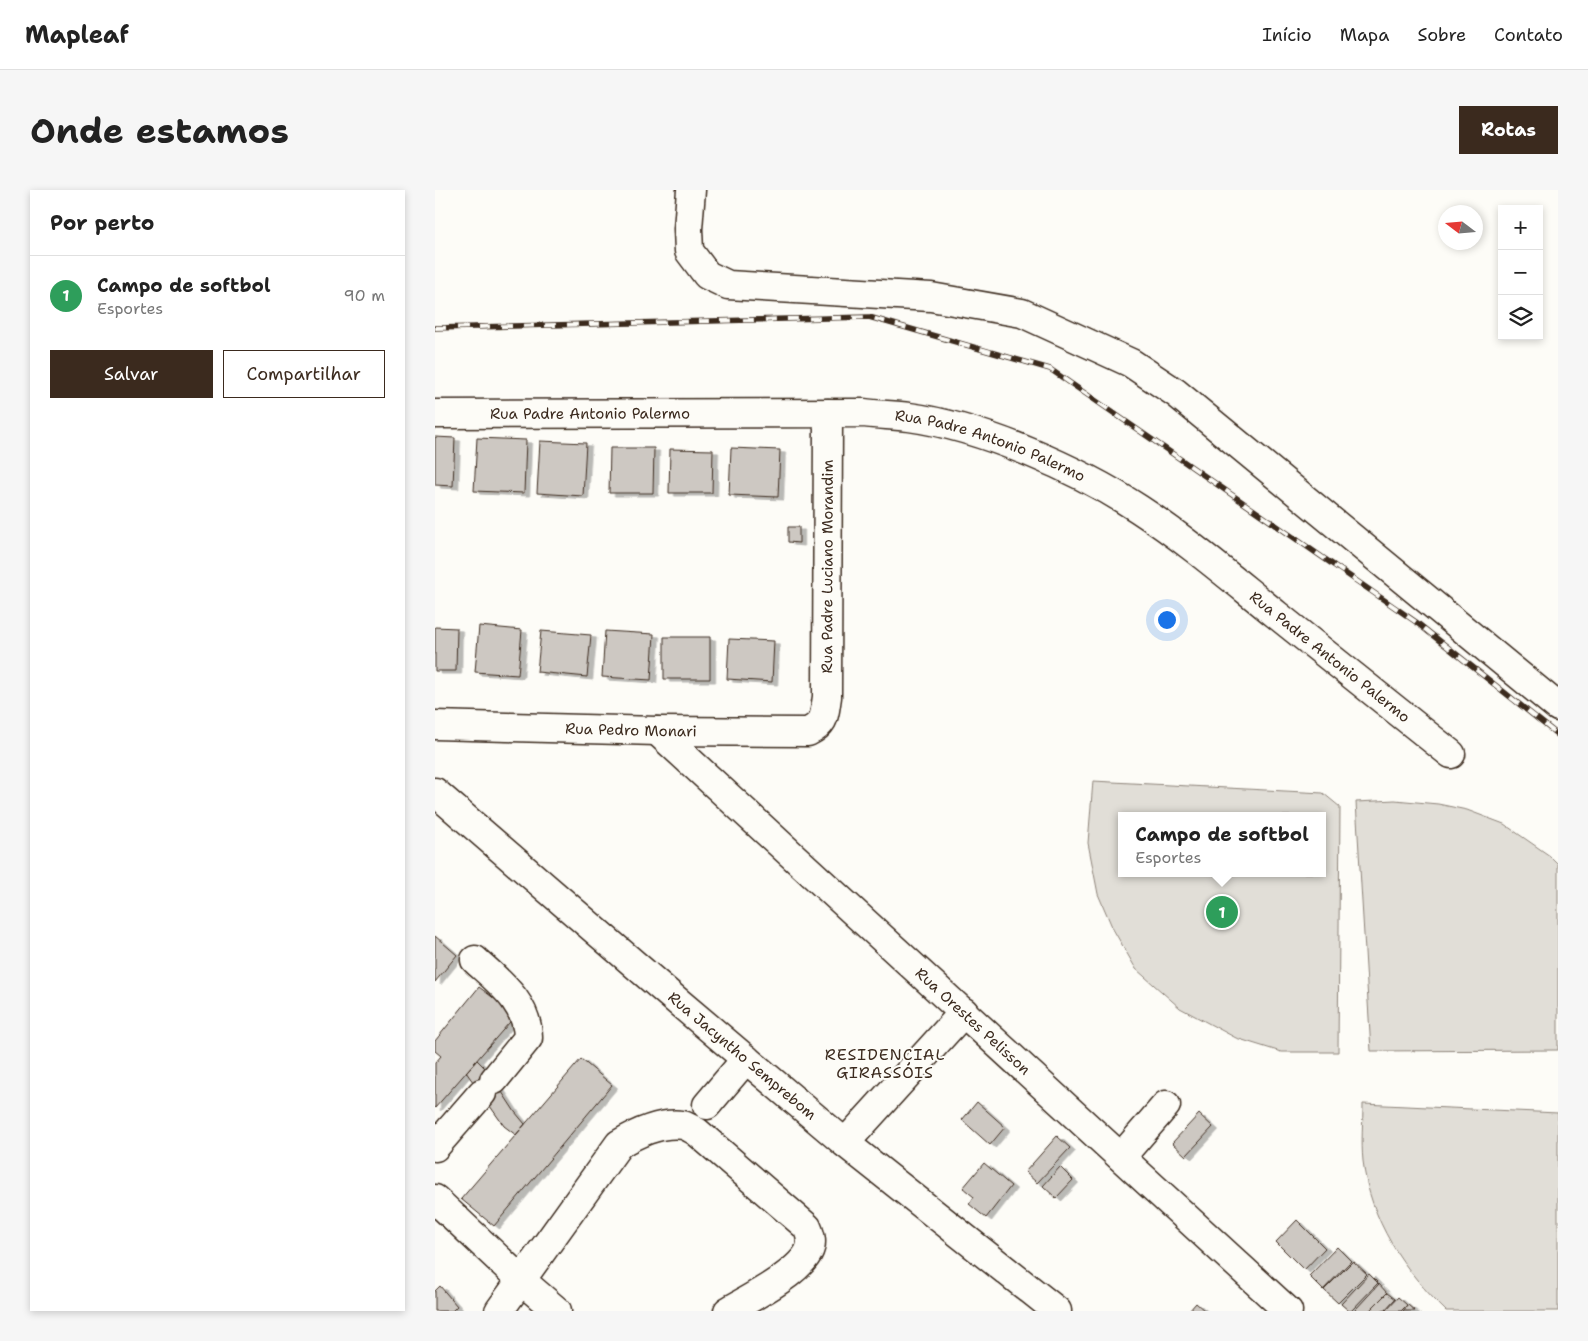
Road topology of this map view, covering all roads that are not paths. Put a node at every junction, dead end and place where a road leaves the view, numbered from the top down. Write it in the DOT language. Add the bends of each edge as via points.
graph roads {
  1 [pos="691,190"];
  2 [pos="828,413"];
  3 [pos="435,414"];
  4 [pos="1558,708"];
  5 [pos="824,719"];
  6 [pos="435,725"];
  7 [pos="657,731"];
  8 [pos="1451,754"];
  9 [pos="435,792"];
  10 [pos="475,960"];
  11 [pos="964,1012"];
  12 [pos="746,1059"];
  13 [pos="707,1105"];
  14 [pos="1166,1105"];
  15 [pos="845,1143"];
  16 [pos="435,1147"];
  17 [pos="1121,1157"];
  18 [pos="435,1199"];
  19 [pos="522,1281"];
  20 [pos="499,1311"];
  21 [pos="557,1311"];
  22 [pos="728,1311"];
  23 [pos="1057,1311"];
  24 [pos="1288,1311"];
  1 -- 4 [label="street" via="689,251 707,275 728,285 931,296 1021,313 1131,363 1176,393"];
  2 -- 3 [label="street, Rua Padre Antonio Palermo"];
  2 -- 5 [label="street, Rua Padre Luciano Morandim" via="827,697"];
  2 -- 8 [label="street, Rua Padre Antonio Palermo" via="909,417 953,427 1020,449 1081,476 1139,508 1192,547"];
  5 -- 7 [label="street, Rua Pedro Monari" via="808,732"];
  6 -- 7 [label="street, Rua Pedro Monari"];
  7 -- 11 [label="street, Rua Orestes Pelisson"];
  9 -- 12 [label="street, Rua Jacyntho Semprebom"];
  10 -- 16 [label="street" via="515,998 527,1022 528,1038"];
  11 -- 15 [label="street"];
  11 -- 17 [label="street, Rua Orestes Pelisson"];
  12 -- 13 [label="street"];
  12 -- 15 [label="street, Rua Jacyntho Semprebom"];
  14 -- 17 [label="street"];
  15 -- 23 [label="street, Rua Jacyntho Semprebom"];
  17 -- 24 [label="street, Rua Orestes Pelisson"];
  18 -- 19 [label="street"];
  19 -- 20 [label="street"];
  19 -- 21 [label="street"];
  19 -- 22 [label="street" via="619,1144 653,1129 684,1125 697,1132 807,1227 812,1239 809,1252 799,1264"];
}
